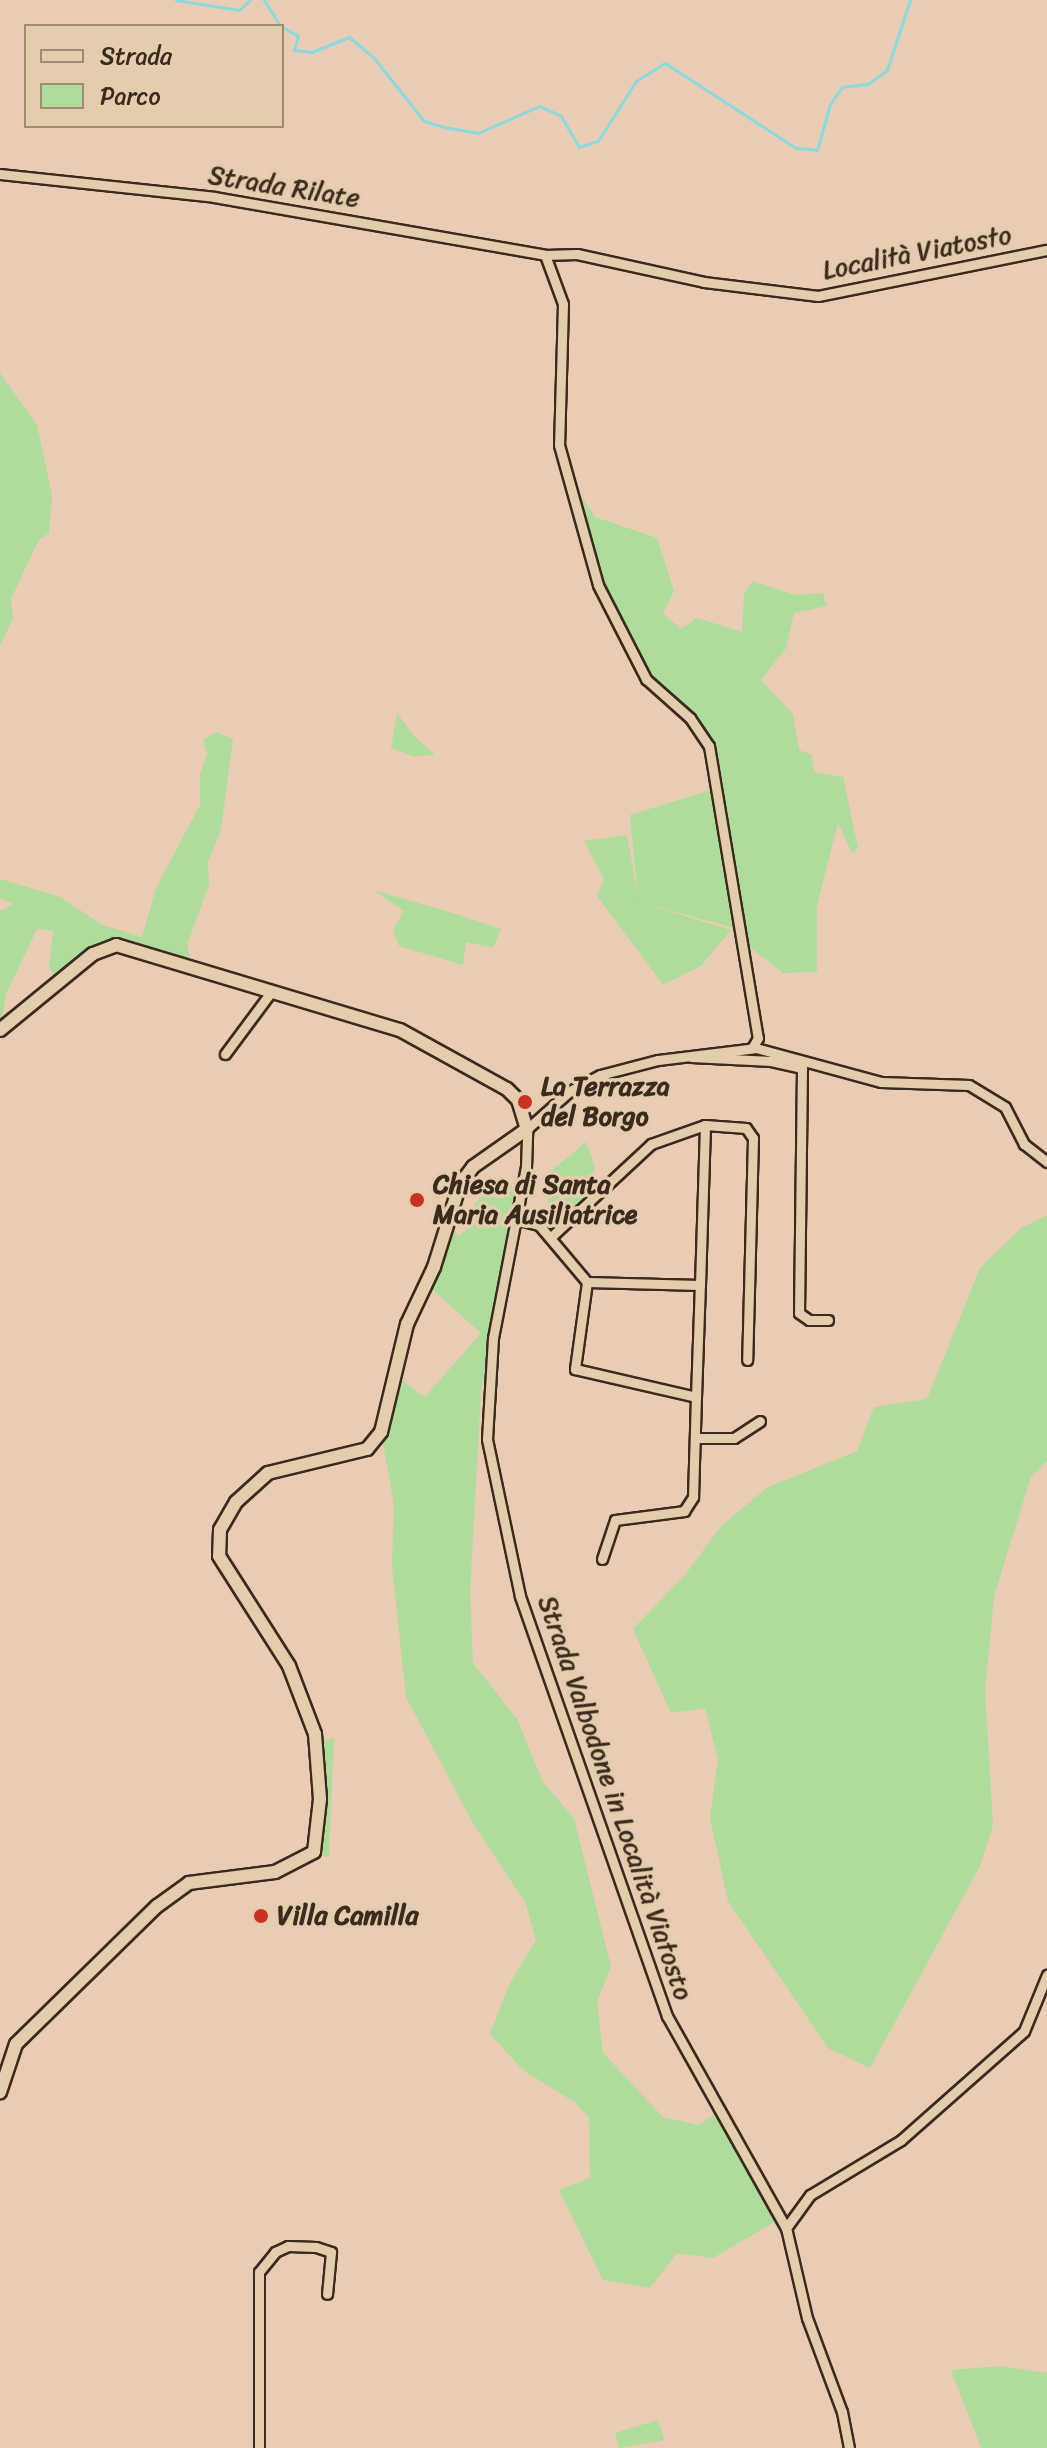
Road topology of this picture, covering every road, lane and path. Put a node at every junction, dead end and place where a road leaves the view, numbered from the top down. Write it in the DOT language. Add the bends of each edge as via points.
graph roads {
  1 [pos="0,174"];
  2 [pos="1047,250"];
  3 [pos="545,255"];
  4 [pos="558,255"];
  5 [pos="271,992"];
  6 [pos="0,1030"];
  7 [pos="749,1050"];
  8 [pos="225,1054"];
  9 [pos="688,1056"];
  10 [pos="705,1125"];
  11 [pos="527,1129"];
  12 [pos="1047,1162"];
  13 [pos="515,1219"];
  14 [pos="551,1237"];
  15 [pos="587,1282"];
  16 [pos="700,1285"];
  17 [pos="828,1320"];
  18 [pos="747,1360"];
  19 [pos="696,1397"];
  20 [pos="760,1421"];
  21 [pos="695,1438"];
  22 [pos="602,1559"];
  23 [pos="1047,1975"];
  24 [pos="0,2092"];
  25 [pos="786,2228"];
  26 [pos="327,2294"];
  27 [pos="259,2448"];
  28 [pos="849,2448"];
  1 -- 3 [label="street, Strada Rilate" via="214,197"];
  2 -- 4 [label="street, Località Viatosto" via="828,296 704,282 577,254"];
  3 -- 4 [label="street, Strada Rilate"];
  3 -- 7 [label="street" via="563,304 559,445 598,585 646,679 690,718 709,746 758,1038"];
  5 -- 6 [label="street" via="110,945"];
  5 -- 8 [label="street"];
  5 -- 11 [label="street" via="368,1017 467,1065 518,1100"];
  7 -- 9 [label="street"];
  7 -- 12 [label="street" via="794,1055 881,1082 978,1088 1005,1107 1024,1144"];
  9 -- 11 [label="street" via="587,1081"];
  9 -- 17 [label="street" via="802,1068 799,1313 809,1320"];
  10 -- 14 [label="street" via="651,1144"];
  10 -- 16 [label="street"];
  10 -- 18 [label="street" via="746,1128 753,1138"];
  11 -- 13 [label="street, Strada Valbodone in Località Viatosto"];
  11 -- 24 [label="street" via="473,1167 460,1184 434,1267 407,1324 381,1432 367,1449 268,1473 236,1502 220,1530 219,1556 289,1666 315,1734 320,1799 314,1852 275,1872 189,1883 157,1906 16,2044"];
  13 -- 14 [label="street" via="539,1225"];
  13 -- 25 [label="street, Strada Valbodone in Località Viatosto" via="485,1416 520,1596 667,2016"];
  14 -- 15 [label="street"];
  15 -- 16 [label="street"];
  15 -- 19 [label="street" via="575,1369"];
  16 -- 19 [label="street"];
  19 -- 21 [label="street"];
  20 -- 21 [label="street" via="734,1438"];
  21 -- 22 [label="street" via="693,1497 684,1511 615,1520"];
  23 -- 25 [label="street" via="1024,2031 901,2140 810,2195"];
  25 -- 28 [label="street, Strada Valbodone in Località Viatosto" via="807,2318 842,2412"];
  26 -- 27 [label="street" via="331,2252 316,2247 288,2246 275,2252 259,2272"];
}
